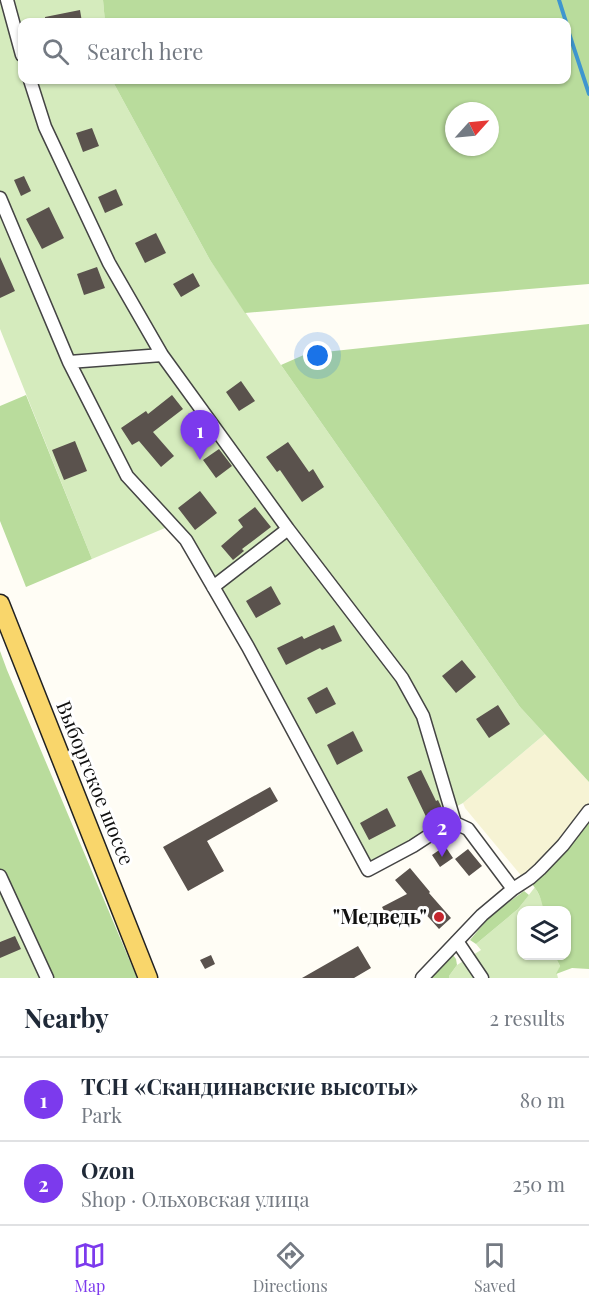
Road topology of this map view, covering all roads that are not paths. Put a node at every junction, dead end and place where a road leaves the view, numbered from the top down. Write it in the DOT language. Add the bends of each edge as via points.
graph roads {
  1 [pos="5,4"];
  2 [pos="18,43"];
  3 [pos="31,84"];
  4 [pos="0,198"];
  5 [pos="162,355"];
  6 [pos="69,362"];
  7 [pos="288,529"];
  8 [pos="213,587"];
  9 [pos="0,604"];
  10 [pos="589,811"];
  11 [pos="455,823"];
  12 [pos="0,876"];
  13 [pos="513,889"];
  14 [pos="5,898"];
  15 [pos="457,941"];
  16 [pos="47,978"];
  17 [pos="148,978"];
  18 [pos="422,978"];
  19 [pos="482,978"];
  1 -- 2 [label="street"];
  3 -- 5 [label="street" via="45,128 109,263"];
  4 -- 6 [label="street"];
  5 -- 6 [label="street"];
  5 -- 7 [label="street"];
  6 -- 8 [label="street" via="127,476 186,540"];
  7 -- 8 [label="street"];
  7 -- 11 [label="street" via="402,678 423,716"];
  8 -- 11 [label="street" via="368,870"];
  9 -- 17 [label="main road, Выборгское шоссе"];
  10 -- 13 [label="street" via="564,845"];
  11 -- 13 [label="street" via="468,829"];
  12 -- 14 [label="street"];
  13 -- 15 [label="street"];
  14 -- 16 [label="street"];
  15 -- 18 [label="street"];
  15 -- 19 [label="street"];
}
